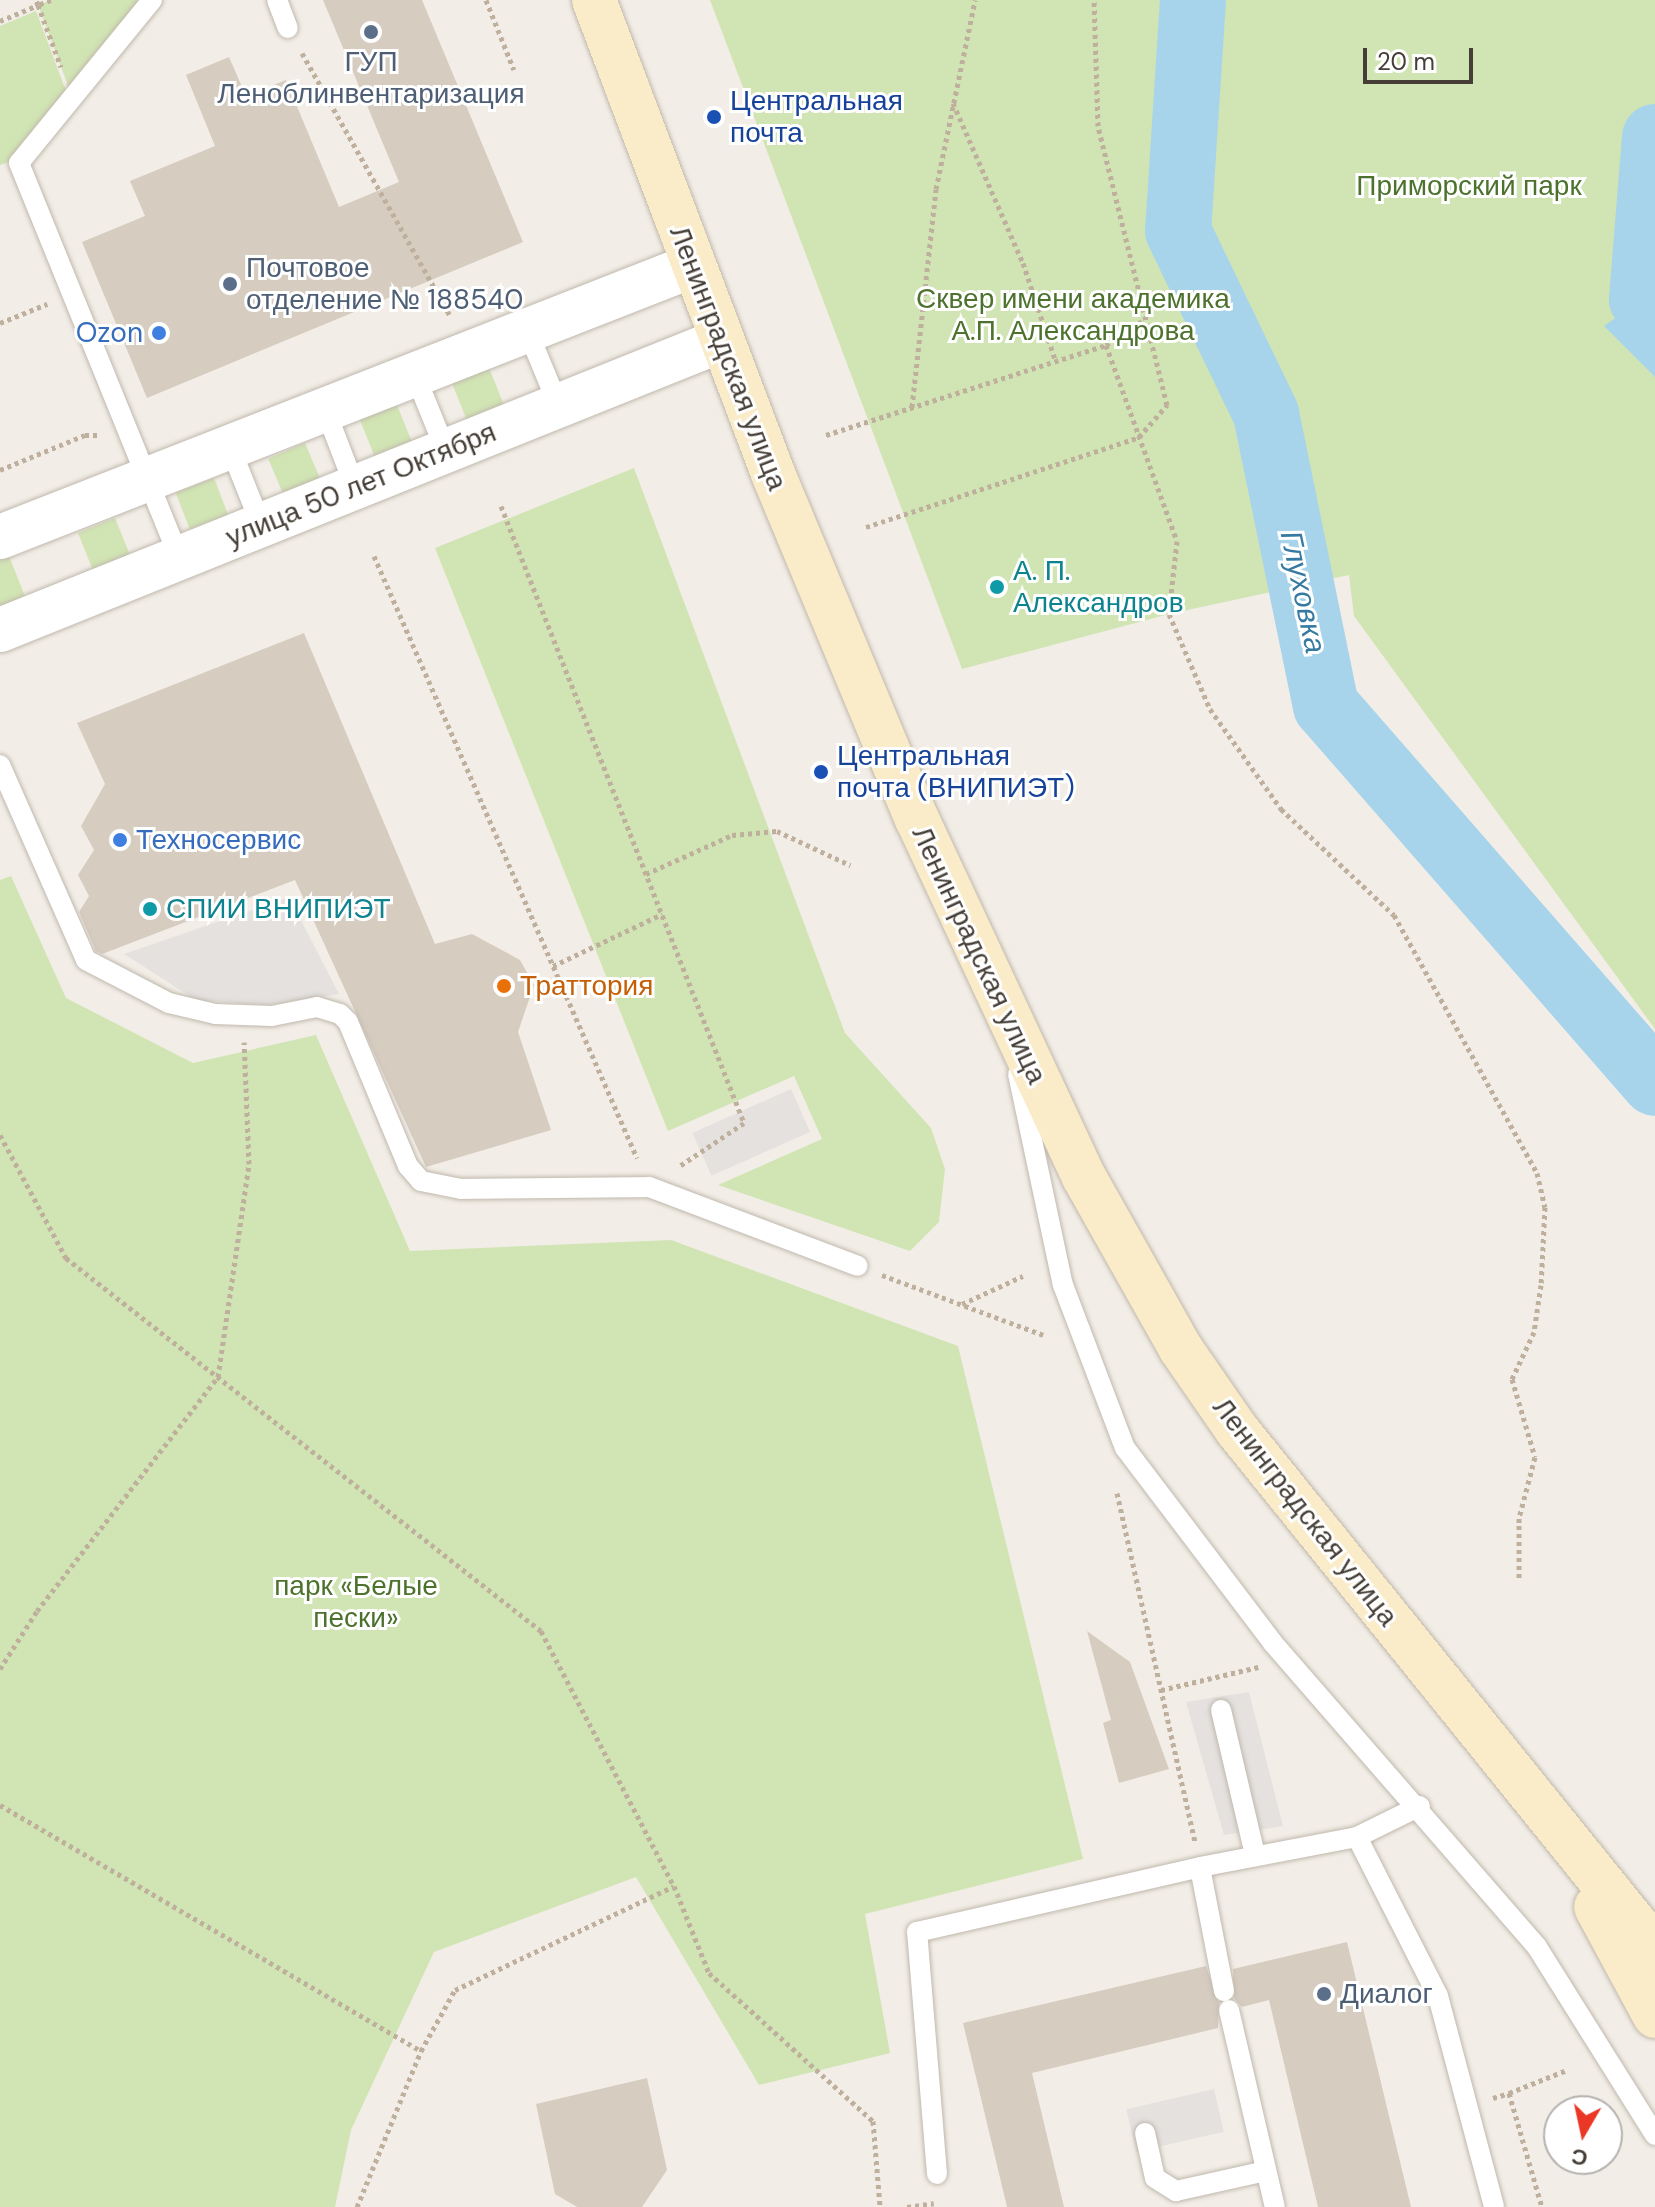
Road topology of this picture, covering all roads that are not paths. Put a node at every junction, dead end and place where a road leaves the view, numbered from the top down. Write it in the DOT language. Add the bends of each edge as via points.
graph roads {
  1 [pos="152,0"];
  2 [pos="277,0"];
  3 [pos="599,7"];
  4 [pos="288,28"];
  5 [pos="9,166"];
  6 [pos="692,266"];
  7 [pos="528,332"];
  8 [pos="722,340"];
  9 [pos="415,375"];
  10 [pos="559,407"];
  11 [pos="325,409"];
  12 [pos="230,447"];
  13 [pos="446,451"];
  14 [pos="147,479"];
  15 [pos="355,487"];
  16 [pos="261,525"];
  17 [pos="0,537"];
  18 [pos="179,558"];
  19 [pos="0,630"];
  20 [pos="0,765"];
  21 [pos="6,800"];
  22 [pos="1003,1010"];
  23 [pos="858,1266"];
  24 [pos="1221,1710"];
  25 [pos="1420,1806"];
  26 [pos="1543,1810"];
  27 [pos="1357,1837"];
  28 [pos="1255,1855"];
  29 [pos="1200,1867"];
  30 [pos="1655,1948"];
  31 [pos="1655,2016"];
  32 [pos="1145,2133"];
  33 [pos="1655,2135"];
  34 [pos="1266,2171"];
  35 [pos="937,2174"];
  36 [pos="1275,2207"];
  37 [pos="1494,2207"];
  1 -- 5 [label="lane" via="73,99"];
  2 -- 4 [label="lane"];
  3 -- 6 [label="main road, Ленинградская улица"];
  5 -- 14 [label="lane" via="73,294"];
  6 -- 7 [label="street"];
  6 -- 8 [label="main road, Ленинградская улица"];
  7 -- 9 [label="street"];
  7 -- 10 [label="lane"];
  8 -- 10 [label="street, улица 50 лет Октября"];
  8 -- 22 [label="main road, Ленинградская улица" via="899,777"];
  9 -- 11 [label="street"];
  9 -- 13 [label="lane"];
  10 -- 13 [label="street, улица 50 лет Октября"];
  11 -- 12 [label="street"];
  11 -- 15 [label="lane"];
  12 -- 14 [label="street"];
  12 -- 16 [label="lane"];
  13 -- 15 [label="street, улица 50 лет Октября"];
  14 -- 17 [label="street"];
  14 -- 18 [label="lane"];
  15 -- 16 [label="street, улица 50 лет Октября"];
  16 -- 18 [label="street, улица 50 лет Октября"];
  18 -- 19 [label="street, улица 50 лет Октября"];
  20 -- 21 [label="lane"];
  21 -- 23 [label="lane" via="86,960 169,1003 242,1017 317,1007 348,1022 408,1166 421,1181 461,1189 649,1187"];
  22 -- 25 [label="lane" via="1063,1285 1125,1448 1272,1642"];
  22 -- 26 [label="main road, Ленинградская улица" via="1084,1177 1181,1349 1237,1430"];
  24 -- 28 [label="lane"];
  25 -- 27 [label="lane"];
  25 -- 33 [label="lane" via="1537,1947"];
  26 -- 30 [label="main road, Ленинградская улица"];
  26 -- 31 [label="main road, Ленинградская улица"];
  27 -- 28 [label="lane"];
  27 -- 37 [label="lane" via="1438,1996"];
  28 -- 29 [label="lane"];
  29 -- 34 [label="lane"];
  29 -- 35 [label="lane" via="917,1932"];
  32 -- 34 [label="lane" via="1155,2178 1176,2191"];
  34 -- 36 [label="lane"];
}
